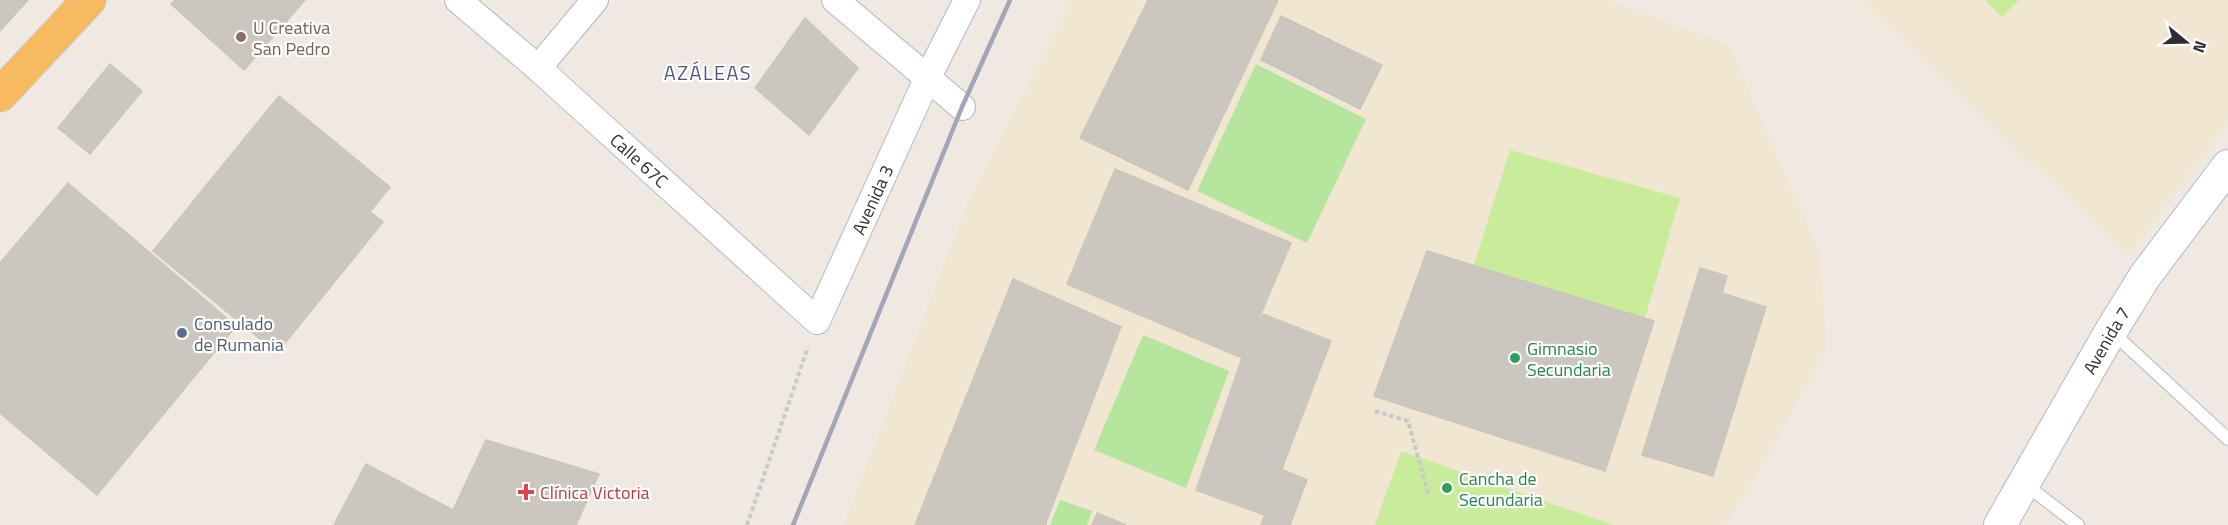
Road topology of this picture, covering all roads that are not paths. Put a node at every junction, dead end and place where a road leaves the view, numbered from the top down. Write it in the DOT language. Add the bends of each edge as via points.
graph roads {
  1 [pos="89,0"];
  2 [pos="458,0"];
  3 [pos="595,0"];
  4 [pos="835,0"];
  5 [pos="967,0"];
  6 [pos="538,68"];
  7 [pos="927,79"];
  8 [pos="0,95"];
  9 [pos="962,107"];
  10 [pos="2228,166"];
  11 [pos="817,321"];
  12 [pos="2111,331"];
  13 [pos="2228,439"];
  14 [pos="2024,484"];
  15 [pos="2000,525"];
  16 [pos="2078,525"];
  1 -- 8 [label="highway"];
  2 -- 6 [label="street, Calle 67C"];
  3 -- 6 [label="street"];
  4 -- 7 [label="street"];
  5 -- 7 [label="street, Avenida 3"];
  6 -- 11 [label="street, Calle 67C"];
  7 -- 9 [label="street"];
  7 -- 11 [label="street, Avenida 3"];
  10 -- 12 [label="street, Avenida 7" via="2145,276"];
  12 -- 13 [label="lane"];
  12 -- 14 [label="street, Avenida 7"];
  14 -- 15 [label="street, Avenida 7"];
  14 -- 16 [label="lane"];
}
